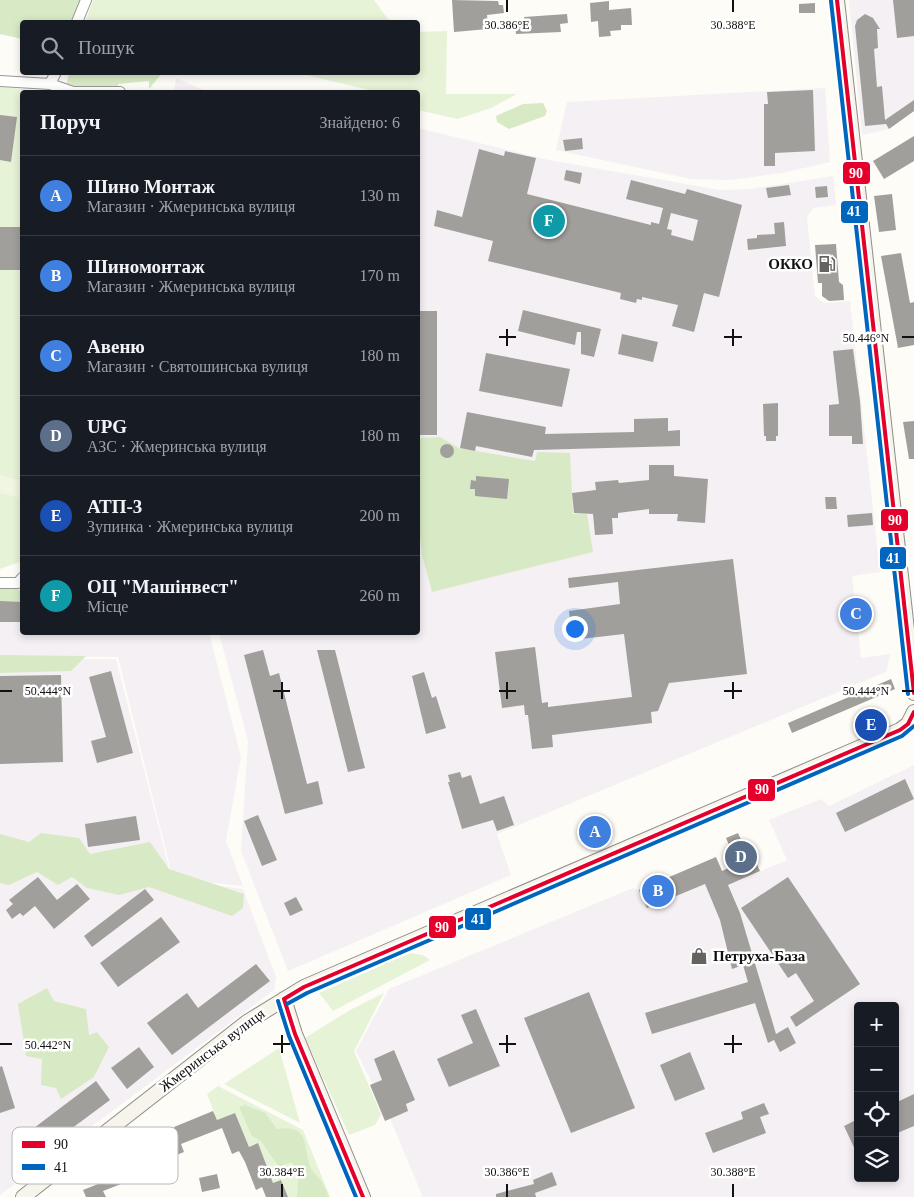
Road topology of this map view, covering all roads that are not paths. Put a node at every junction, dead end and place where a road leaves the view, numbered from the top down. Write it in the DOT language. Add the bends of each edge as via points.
graph roads {
  1 [pos="86,0"];
  2 [pos="837,0"];
  3 [pos="79,20"];
  4 [pos="54,75"];
  5 [pos="0,81"];
  6 [pos="50,84"];
  7 [pos="67,90"];
  8 [pos="20,580"];
  9 [pos="0,583"];
  10 [pos="914,693"];
  11 [pos="913,714"];
  12 [pos="284,999"];
  13 [pos="111,1127"];
  14 [pos="39,1184"];
  15 [pos="23,1197"];
  16 [pos="363,1197"];
  1 -- 3 [label="street"];
  2 -- 10 [label="main road"];
  4 -- 6 [label="street"];
  5 -- 6 [label="street"];
  6 -- 7 [label="street"];
  8 -- 9 [label="street"];
  11 -- 12 [label="main road, Жмеринська вулиця" via="900,730"];
  12 -- 13 [label="main road, Жмеринська вулиця" via="247,1022"];
  12 -- 16 [label="main road" via="295,1034"];
  14 -- 15 [label="main road, Жмеринська вулиця"];
}
